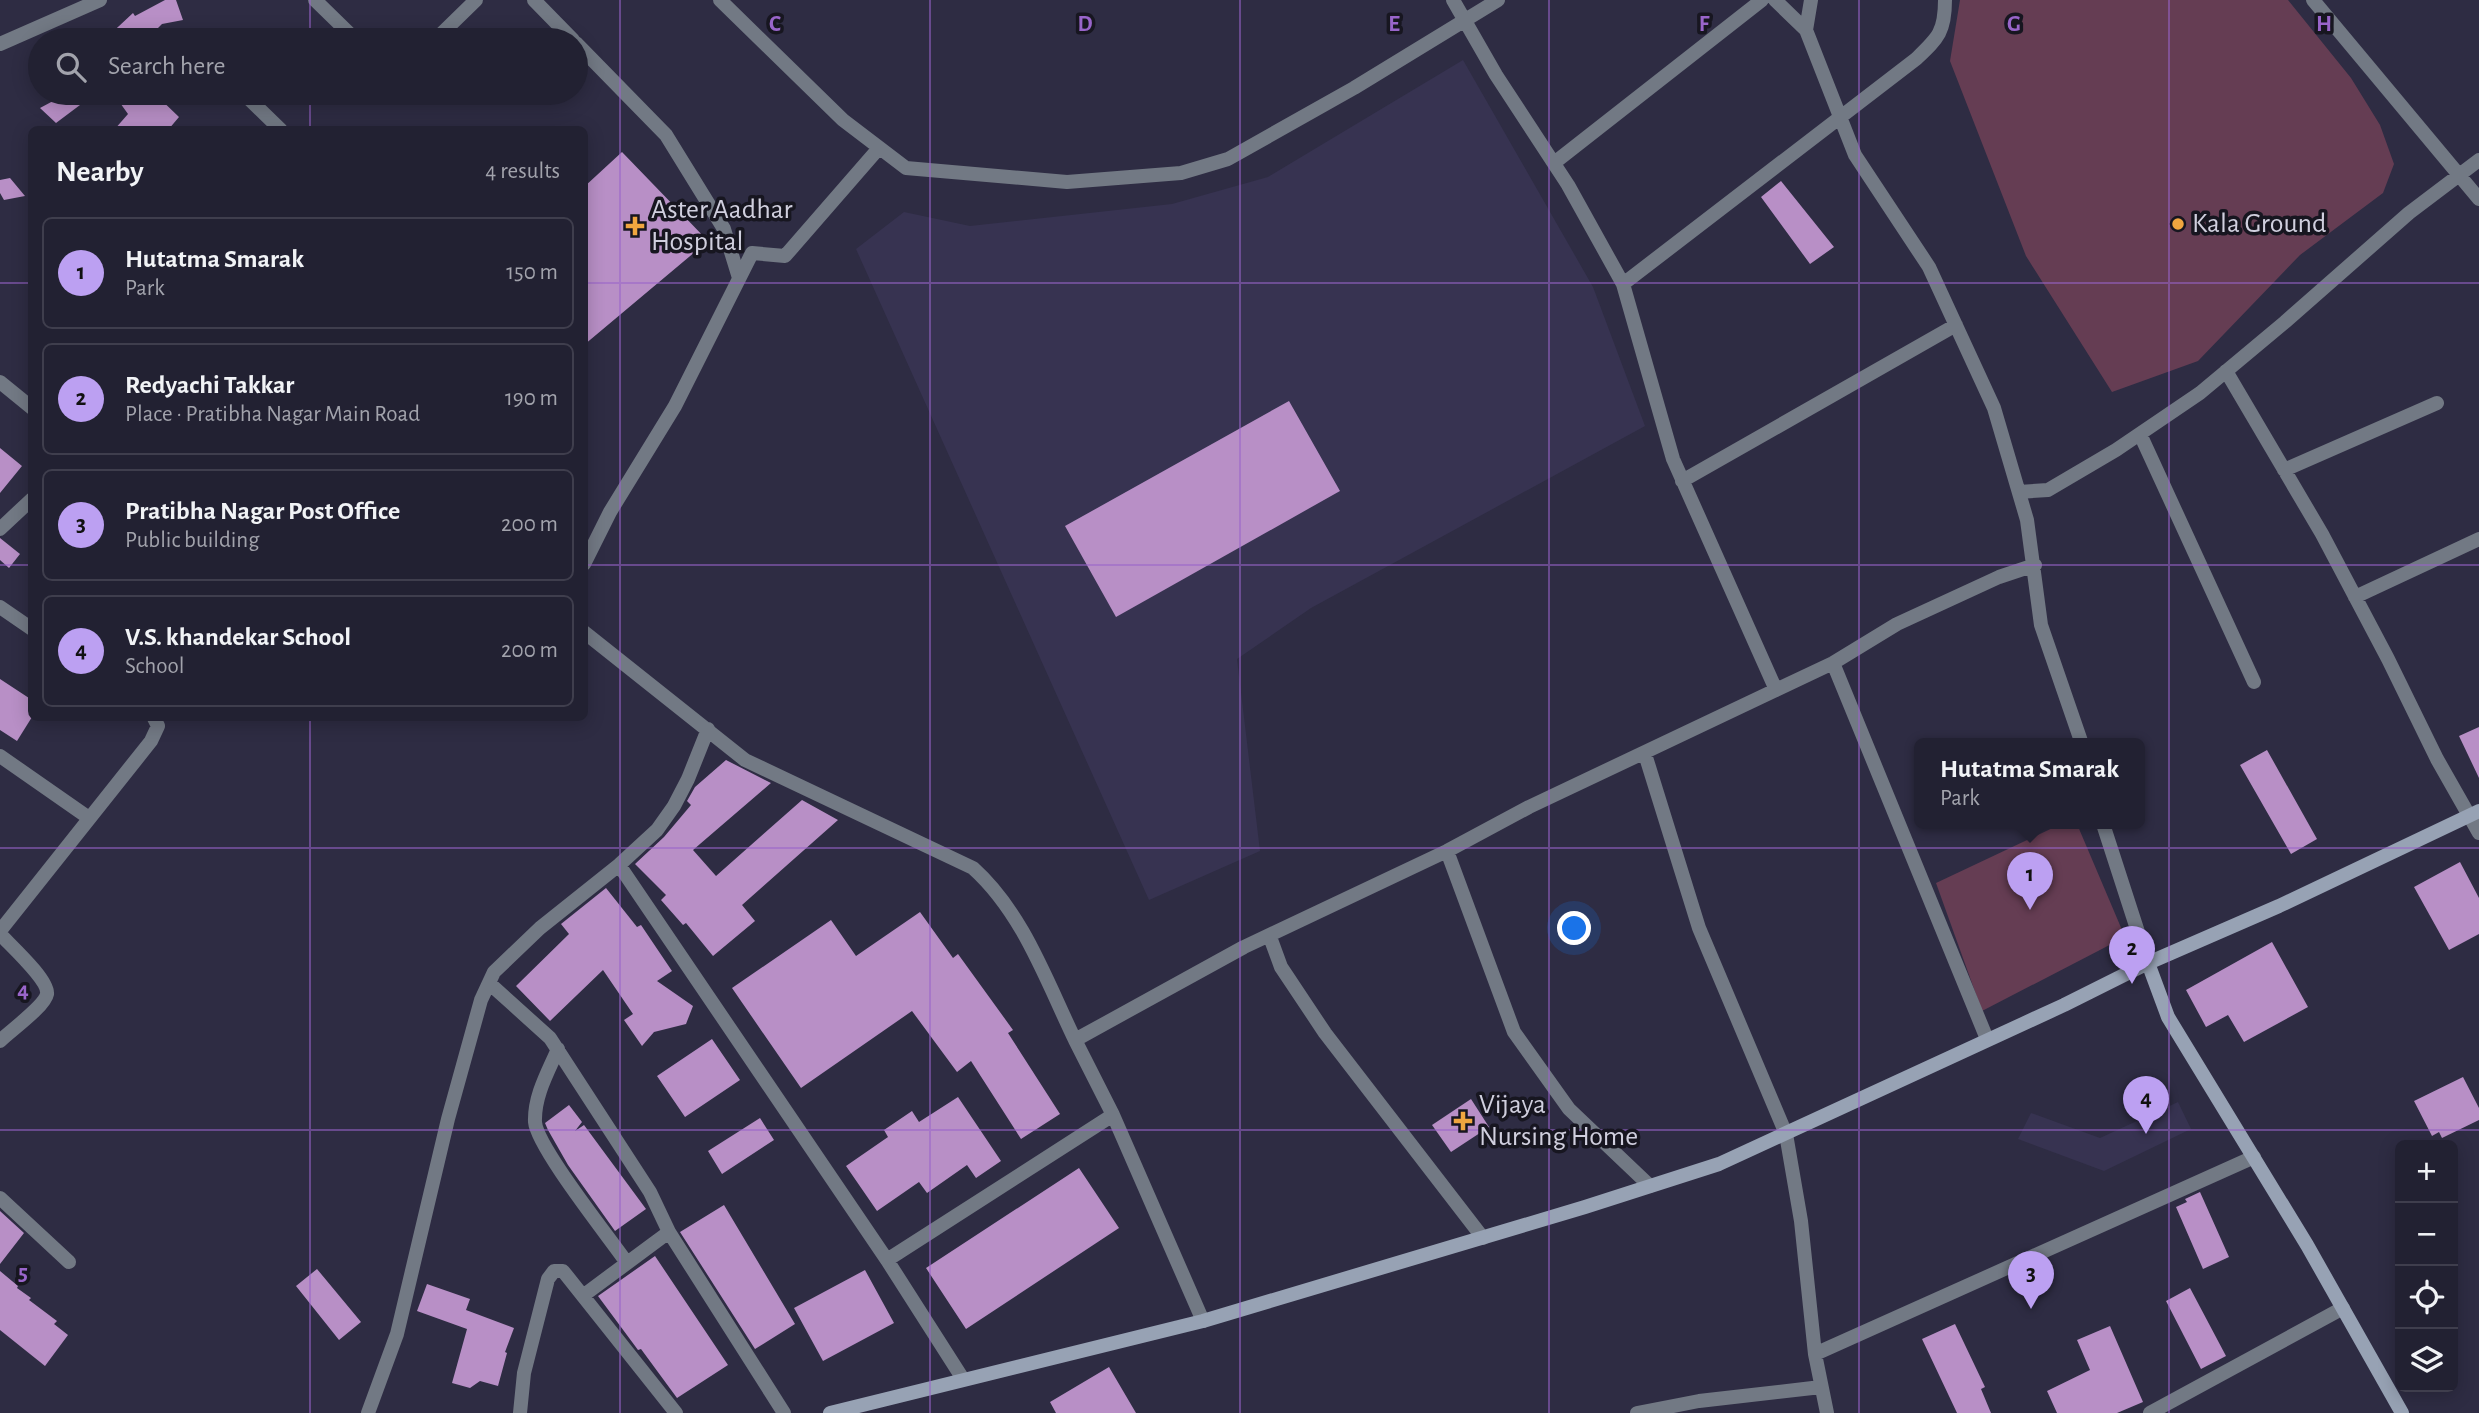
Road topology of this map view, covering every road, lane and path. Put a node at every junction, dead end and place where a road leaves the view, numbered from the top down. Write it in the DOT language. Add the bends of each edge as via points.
graph roads {
  1 [pos="100,0"];
  2 [pos="315,0"];
  3 [pos="476,0"];
  4 [pos="534,0"];
  5 [pos="720,0"];
  6 [pos="1453,0"];
  7 [pos="1498,0"];
  8 [pos="1762,0"];
  9 [pos="1775,0"];
  10 [pos="1811,0"];
  11 [pos="1945,0"];
  12 [pos="2313,0"];
  13 [pos="1464,19"];
  14 [pos="36,28"];
  15 [pos="344,28"];
  16 [pos="447,28"];
  17 [pos="562,28"];
  18 [pos="1806,30"];
  19 [pos="28,32"];
  20 [pos="0,44"];
  21 [pos="588,54"];
  22 [pos="255,105"];
  23 [pos="1840,118"];
  24 [pos="277,126"];
  25 [pos="879,148"];
  26 [pos="2479,160"];
  27 [pos="1554,163"];
  28 [pos="2459,175"];
  29 [pos="2479,199"];
  30 [pos="739,278"];
  31 [pos="1623,284"];
  32 [pos="1956,325"];
  33 [pos="2226,371"];
  34 [pos="0,382"];
  35 [pos="2437,402"];
  36 [pos="28,405"];
  37 [pos="2140,434"];
  38 [pos="2284,471"];
  39 [pos="1682,481"];
  40 [pos="2019,492"];
  41 [pos="28,503"];
  42 [pos="0,529"];
  43 [pos="2479,539"];
  44 [pos="588,556"];
  45 [pos="2035,565"];
  46 [pos="2355,597"];
  47 [pos="0,607"];
  48 [pos="28,626"];
  49 [pos="588,635"];
  50 [pos="1833,663"];
  51 [pos="2254,682"];
  52 [pos="1776,690"];
  53 [pos="156,721"];
  54 [pos="708,729"];
  55 [pos="2080,738"];
  56 [pos="1645,754"];
  57 [pos="0,756"];
  58 [pos="2475,813"];
  59 [pos="89,818"];
  60 [pos="2105,829"];
  61 [pos="2479,832"];
  62 [pos="1447,851"];
  63 [pos="618,865"];
  64 [pos="0,932"];
  65 [pos="1270,937"];
  66 [pos="2148,963"];
  67 [pos="489,983"];
  68 [pos="1987,1039"];
  69 [pos="1075,1040"];
  70 [pos="0,1041"];
  71 [pos="558,1049"];
  72 [pos="1113,1115"];
  73 [pos="1786,1134"];
  74 [pos="2254,1157"];
  75 [pos="1650,1186"];
  76 [pos="0,1198"];
  77 [pos="669,1233"];
  78 [pos="1483,1238"];
  79 [pos="887,1259"];
  80 [pos="69,1262"];
  81 [pos="627,1263"];
  82 [pos="584,1295"];
  83 [pos="2343,1308"];
  84 [pos="1203,1321"];
  85 [pos="1815,1354"];
  86 [pos="963,1379"];
  87 [pos="1821,1387"];
  88 [pos="368,1413"];
  89 [pos="520,1413"];
  90 [pos="676,1413"];
  91 [pos="785,1413"];
  92 [pos="830,1413"];
  93 [pos="1637,1413"];
  94 [pos="1828,1413"];
  95 [pos="2150,1413"];
  96 [pos="2402,1413"];
  1 -- 14 [label="street"];
  2 -- 15 [label="street"];
  3 -- 16 [label="street"];
  4 -- 17 [label="street"];
  5 -- 25 [label="street" via="843,120"];
  6 -- 13 [label="street"];
  7 -- 13 [label="street"];
  8 -- 27 [label="street"];
  9 -- 18 [label="street"];
  10 -- 18 [label="street"];
  11 -- 23 [label="street" via="1939,37"];
  12 -- 28 [label="street"];
  13 -- 25 [label="street" via="1228,159 1181,173 1067,182 906,168"];
  13 -- 27 [label="street"];
  18 -- 23 [label="street"];
  19 -- 20 [label="street"];
  21 -- 30 [label="street" via="666,135 724,229"];
  22 -- 24 [label="street"];
  23 -- 31 [label="street"];
  23 -- 32 [label="street" via="1855,155 1929,267"];
  25 -- 30 [label="street" via="785,256 752,253"];
  26 -- 28 [label="street"];
  27 -- 31 [label="street"];
  28 -- 29 [label="street"];
  28 -- 33 [label="street"];
  30 -- 44 [label="street" via="674,407"];
  31 -- 39 [label="street"];
  32 -- 39 [label="street"];
  32 -- 40 [label="street" via="1994,408"];
  33 -- 37 [label="street"];
  33 -- 38 [label="street"];
  34 -- 36 [label="street"];
  35 -- 38 [label="street"];
  37 -- 40 [label="street" via="2048,490"];
  37 -- 51 [label="street"];
  38 -- 46 [label="street"];
  39 -- 52 [label="street"];
  40 -- 45 [label="street"];
  41 -- 42 [label="street"];
  43 -- 46 [label="street"];
  45 -- 50 [label="street" via="1907,619"];
  45 -- 55 [label="street" via="2041,625"];
  46 -- 58 [label="street" via="2437,759"];
  47 -- 48 [label="street"];
  49 -- 54 [label="street"];
  50 -- 52 [label="street"];
  50 -- 68 [label="street"];
  52 -- 56 [label="street"];
  53 -- 59 [label="street" via="158,726 151,741"];
  54 -- 63 [label="street" via="674,806 657,830"];
  54 -- 69 [label="street" via="745,760 973,868 991,884 1019,923"];
  56 -- 62 [label="street"];
  56 -- 73 [label="street" via="1699,928"];
  57 -- 59 [label="street"];
  58 -- 61 [label="street"];
  58 -- 66 [label="street"];
  59 -- 64 [label="street"];
  60 -- 66 [label="street"];
  62 -- 65 [label="street"];
  62 -- 75 [label="street" via="1514,1032 1569,1109"];
  63 -- 67 [label="street" via="512,953"];
  63 -- 79 [label="street"];
  64 -- 70 [label="street" via="48,992 44,1002"];
  65 -- 69 [label="street"];
  65 -- 78 [label="street" via="1281,967 1325,1033"];
  66 -- 68 [label="street"];
  66 -- 74 [label="street" via="2168,1017"];
  67 -- 71 [label="street"];
  67 -- 88 [label="street" via="448,1119 397,1334"];
  68 -- 73 [label="street"];
  69 -- 72 [label="street"];
  71 -- 77 [label="street" via="650,1192"];
  71 -- 81 [label="street" via="538,1096 535,1125 554,1160"];
  72 -- 79 [label="street"];
  72 -- 84 [label="street"];
  73 -- 75 [label="street" via="1719,1164"];
  73 -- 85 [label="street" via="1801,1221"];
  74 -- 83 [label="street"];
  74 -- 85 [label="street"];
  75 -- 78 [label="street"];
  76 -- 80 [label="street"];
  77 -- 81 [label="street"];
  77 -- 91 [label="street"];
  78 -- 84 [label="street"];
  79 -- 86 [label="street"];
  81 -- 82 [label="street"];
  82 -- 89 [label="street" via="563,1271 554,1271 548,1279 524,1373"];
  82 -- 90 [label="street"];
  83 -- 95 [label="street"];
  83 -- 96 [label="street"];
  84 -- 86 [label="street"];
  85 -- 87 [label="street"];
  86 -- 92 [label="street"];
  87 -- 93 [label="street"];
  87 -- 94 [label="street"];
}
